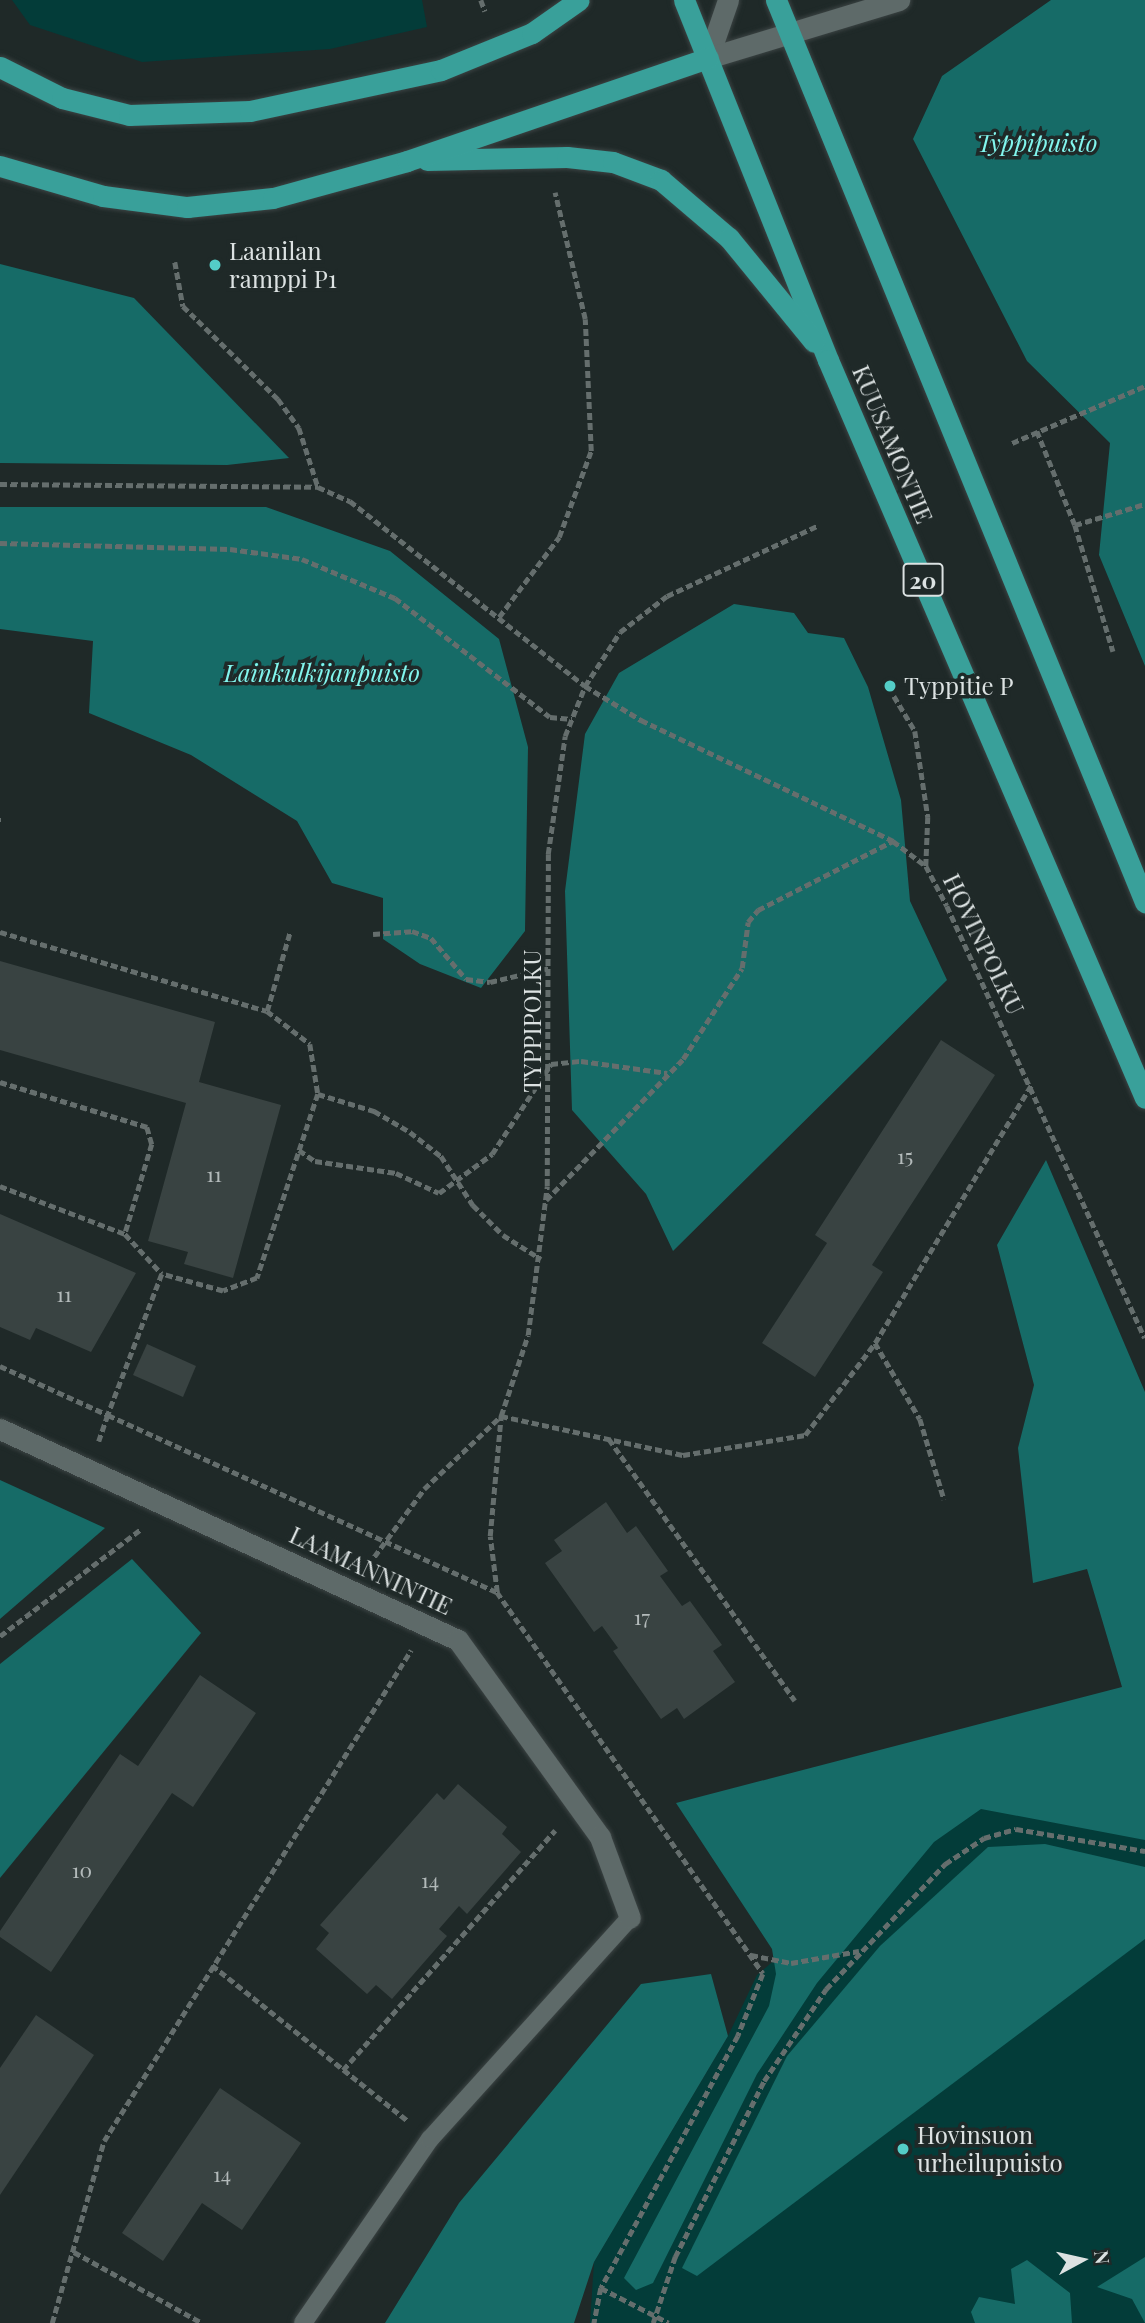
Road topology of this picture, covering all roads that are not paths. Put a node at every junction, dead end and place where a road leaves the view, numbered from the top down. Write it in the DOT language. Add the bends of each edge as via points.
graph roads {
  1 [pos="579,0"];
  2 [pos="684,0"];
  3 [pos="728,0"];
  4 [pos="776,0"];
  5 [pos="899,0"];
  6 [pos="787,35"];
  7 [pos="708,58"];
  8 [pos="0,67"];
  9 [pos="407,161"];
  10 [pos="0,166"];
  11 [pos="828,360"];
  12 [pos="1145,902"];
  13 [pos="1145,1098"];
  14 [pos="0,1429"];
  15 [pos="631,1918"];
  16 [pos="303,2323"];
  1 -- 8 [label="highway" via="532,33 441,70 250,111 129,115 62,97"];
  2 -- 7 [label="highway, KUUSAMONTIE / 20"];
  3 -- 7 [label="street"];
  4 -- 6 [label="highway"];
  5 -- 6 [label="street"];
  6 -- 7 [label="street"];
  6 -- 12 [label="highway"];
  7 -- 9 [label="highway"];
  7 -- 11 [label="highway, KUUSAMONTIE / 20"];
  9 -- 10 [label="highway" via="273,198 187,207 103,196"];
  9 -- 11 [label="highway" via="567,157 613,162 661,180 729,238"];
  11 -- 13 [label="highway, KUUSAMONTIE / 20"];
  14 -- 15 [label="street, LAAMANNINTIE" via="458,1640 600,1837"];
  15 -- 16 [label="lane" via="430,2138"];
}
